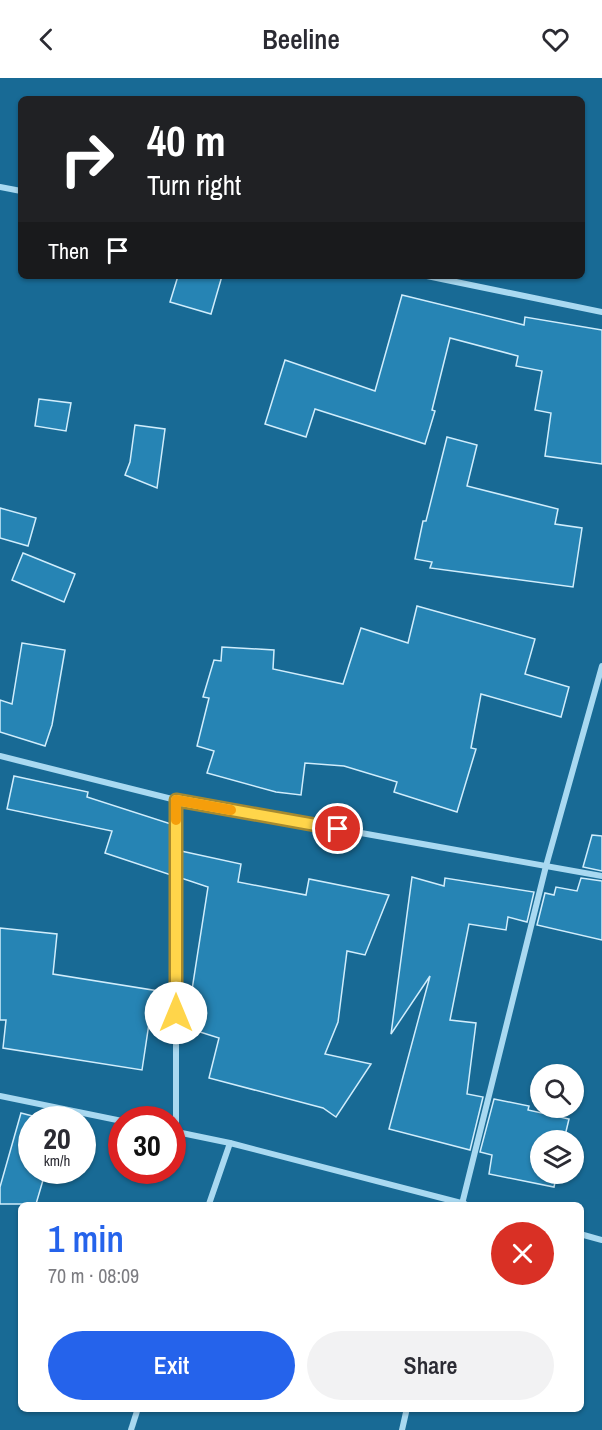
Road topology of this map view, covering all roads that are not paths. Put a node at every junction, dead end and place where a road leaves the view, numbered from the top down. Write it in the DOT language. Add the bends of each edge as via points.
graph roads {
  1 [pos="0,187"];
  2 [pos="18,190"];
  3 [pos="442,279"];
  4 [pos="602,312"];
  5 [pos="602,666"];
  6 [pos="0,756"];
  7 [pos="176,800"];
  8 [pos="546,866"];
  9 [pos="602,876"];
  10 [pos="0,1096"];
  11 [pos="174,1106"];
  12 [pos="108,1118"];
  13 [pos="186,1134"];
  14 [pos="230,1143"];
  15 [pos="210,1202"];
  16 [pos="456,1202"];
  17 [pos="464,1202"];
  18 [pos="584,1235"];
  19 [pos="602,1240"];
  20 [pos="137,1412"];
  21 [pos="406,1412"];
  22 [pos="131,1430"];
  23 [pos="402,1430"];
  1 -- 2 [label="street"];
  3 -- 4 [label="street"];
  5 -- 8 [label="street"];
  6 -- 7 [label="street"];
  7 -- 8 [label="street"];
  7 -- 11 [label="street"];
  8 -- 9 [label="street"];
  8 -- 17 [label="street"];
  10 -- 12 [label="street"];
  13 -- 14 [label="street"];
  14 -- 15 [label="street"];
  14 -- 16 [label="street"];
  18 -- 19 [label="street"];
  20 -- 22 [label="street"];
  21 -- 23 [label="street"];
}
